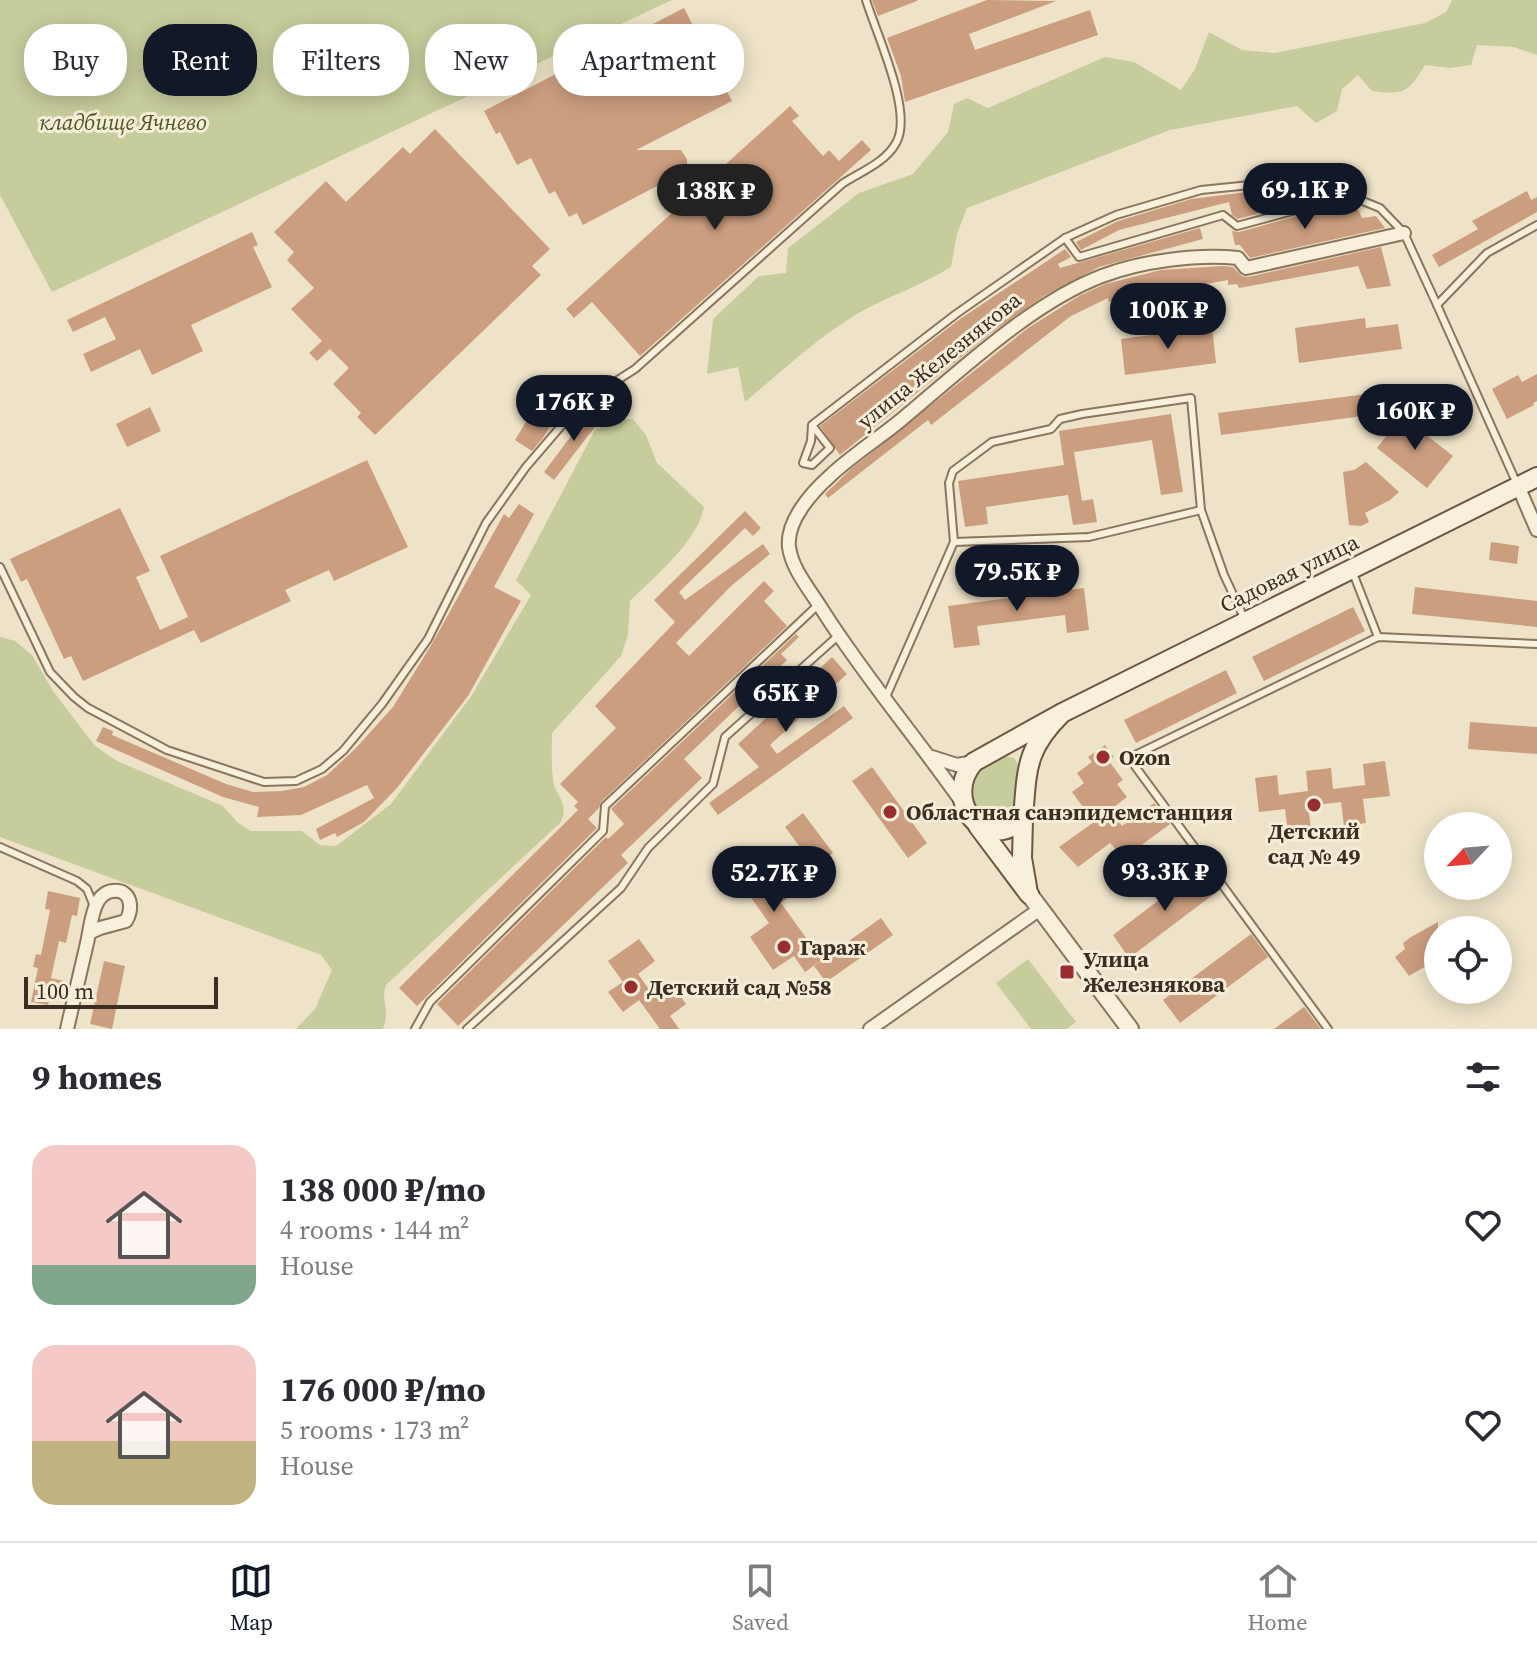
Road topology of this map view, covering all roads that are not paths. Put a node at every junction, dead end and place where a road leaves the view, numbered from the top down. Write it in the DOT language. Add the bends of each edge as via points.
graph roads {
  1 [pos="866,0"];
  2 [pos="1348,196"];
  3 [pos="1537,225"];
  4 [pos="1404,233"];
  5 [pos="1065,238"];
  6 [pos="1437,305"];
  7 [pos="812,425"];
  8 [pos="1537,477"];
  9 [pos="1518,486"];
  10 [pos="1201,510"];
  11 [pos="1537,530"];
  12 [pos="954,542"];
  13 [pos="0,567"];
  14 [pos="1352,569"];
  15 [pos="819,604"];
  16 [pos="1245,620"];
  17 [pos="839,635"];
  18 [pos="1378,637"];
  19 [pos="1537,644"];
  20 [pos="885,700"];
  21 [pos="1062,713"];
  22 [pos="996,749"];
  23 [pos="929,755"];
  24 [pos="974,762"];
  25 [pos="1028,768"];
  26 [pos="964,805"];
  27 [pos="1023,819"];
  28 [pos="976,822"];
  29 [pos="0,847"];
  30 [pos="1035,902"];
  31 [pos="94,912"];
  32 [pos="89,933"];
  33 [pos="67,1029"];
  34 [pos="415,1029"];
  35 [pos="467,1029"];
  36 [pos="870,1029"];
  37 [pos="1130,1029"];
  38 [pos="1328,1029"];
  1 -- 13 [label="lane" via="902,115 896,143 842,184 635,369 580,404 486,523 428,639 382,704 322,769 296,781 264,782 167,750 88,708 50,672"];
  2 -- 4 [label="lane" via="1380,208"];
  2 -- 5 [label="lane" via="1308,179 1201,190 1116,215"];
  2 -- 5 [label="lane" via="1237,226 1223,215 1079,257"];
  3 -- 6 [label="lane" via="1487,253"];
  4 -- 6 [label="lane"];
  4 -- 15 [label="street, улица Железнякова" via="1246,268 1238,258 1175,258 1104,275 1048,305 830,476 794,519 789,534 792,559"];
  5 -- 7 [label="lane"];
  6 -- 9 [label="lane"];
  7 -- 7 [label="lane" via="830,448 812,465 803,463"];
  8 -- 9 [label="main road, Садовая улица"];
  9 -- 11 [label="street"];
  9 -- 14 [label="main road, Садовая улица"];
  10 -- 12 [label="lane" via="1089,537"];
  10 -- 12 [label="lane" via="1191,398 1082,414 1060,419 1051,429 992,442 953,471 949,483"];
  10 -- 16 [label="lane"];
  12 -- 20 [label="lane"];
  14 -- 16 [label="main road, Садовая улица"];
  14 -- 18 [label="lane"];
  15 -- 17 [label="street, улица Железнякова"];
  15 -- 34 [label="lane" via="605,806 603,831 430,1002"];
  16 -- 21 [label="main road, Садовая улица"];
  17 -- 20 [label="street, улица Железнякова"];
  17 -- 35 [label="lane" via="725,737 713,784 648,848 621,888"];
  18 -- 19 [label="lane"];
  18 -- 38 [label="lane" via="1129,758"];
  20 -- 23 [label="street, улица Железнякова"];
  21 -- 22 [label="main road, Садовая улица"];
  21 -- 25 [label="main road" via="1036,742"];
  22 -- 24 [label="main road"];
  22 -- 25 [label="main road" via="1018,753"];
  23 -- 24 [label="street" via="957,765"];
  23 -- 26 [label="street, улица Железнякова"];
  24 -- 26 [label="main road" via="963,774"];
  25 -- 27 [label="main road"];
  26 -- 28 [label="main road"];
  27 -- 28 [label="main road" via="1001,832"];
  27 -- 30 [label="main road" via="1022,858"];
  28 -- 30 [label="main road"];
  29 -- 31 [label="lane" via="77,881 93,899"];
  30 -- 36 [label="street"];
  30 -- 37 [label="street"];
  31 -- 32 [label="street"];
  31 -- 32 [label="street" via="105,893 114,890 131,902 126,921"];
  32 -- 33 [label="street"];
}
